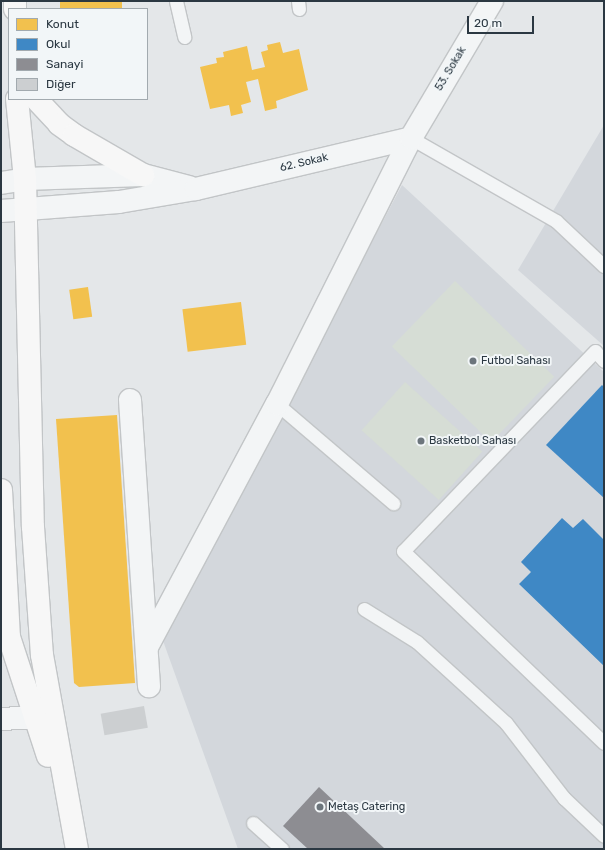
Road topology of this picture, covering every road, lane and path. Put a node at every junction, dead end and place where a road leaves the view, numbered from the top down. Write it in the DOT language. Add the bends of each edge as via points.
graph roads {
  1 [pos="176,1"];
  2 [pos="492,1"];
  3 [pos="184,37"];
  4 [pos="17,100"];
  5 [pos="37,100"];
  6 [pos="411,138"];
  7 [pos="143,175"];
  8 [pos="24,179"];
  9 [pos="1,182"];
  10 [pos="196,189"];
  11 [pos="24,209"];
  12 [pos="1,211"];
  13 [pos="604,266"];
  14 [pos="604,361"];
  15 [pos="130,400"];
  16 [pos="277,404"];
  17 [pos="1,490"];
  18 [pos="393,503"];
  19 [pos="364,609"];
  20 [pos="147,647"];
  21 [pos="149,686"];
  22 [pos="36,717"];
  23 [pos="1,719"];
  24 [pos="604,743"];
  25 [pos="254,823"];
  26 [pos="604,836"];
  27 [pos="76,844"];
  28 [pos="282,849"];
  1 -- 3 [label="lane"];
  2 -- 6 [label="street, 53. Sokak"];
  4 -- 8 [label="street"];
  5 -- 7 [label="street" via="59,124 74,135"];
  6 -- 10 [label="street, 62. Sokak"];
  6 -- 13 [label="lane" via="556,221"];
  6 -- 16 [label="street, 53. Sokak"];
  7 -- 8 [label="street, 62. Sokak"];
  7 -- 10 [label="street, 62. Sokak"];
  8 -- 9 [label="street, 62. Sokak"];
  8 -- 11 [label="street"];
  10 -- 11 [label="street, 62. Sokak" via="119,202"];
  11 -- 12 [label="street, 62. Sokak"];
  11 -- 27 [label="street" via="33,527 42,656"];
  14 -- 24 [label="lane" via="595,351 403,551"];
  15 -- 20 [label="street"];
  16 -- 18 [label="lane"];
  16 -- 20 [label="street, 53. Sokak"];
  17 -- 22 [label="street" via="9,637"];
  19 -- 26 [label="lane" via="417,642 506,723 564,798"];
  20 -- 21 [label="street"];
  22 -- 23 [label="street"];
  22 -- 27 [label="street"];
  25 -- 28 [label="lane"];
}
